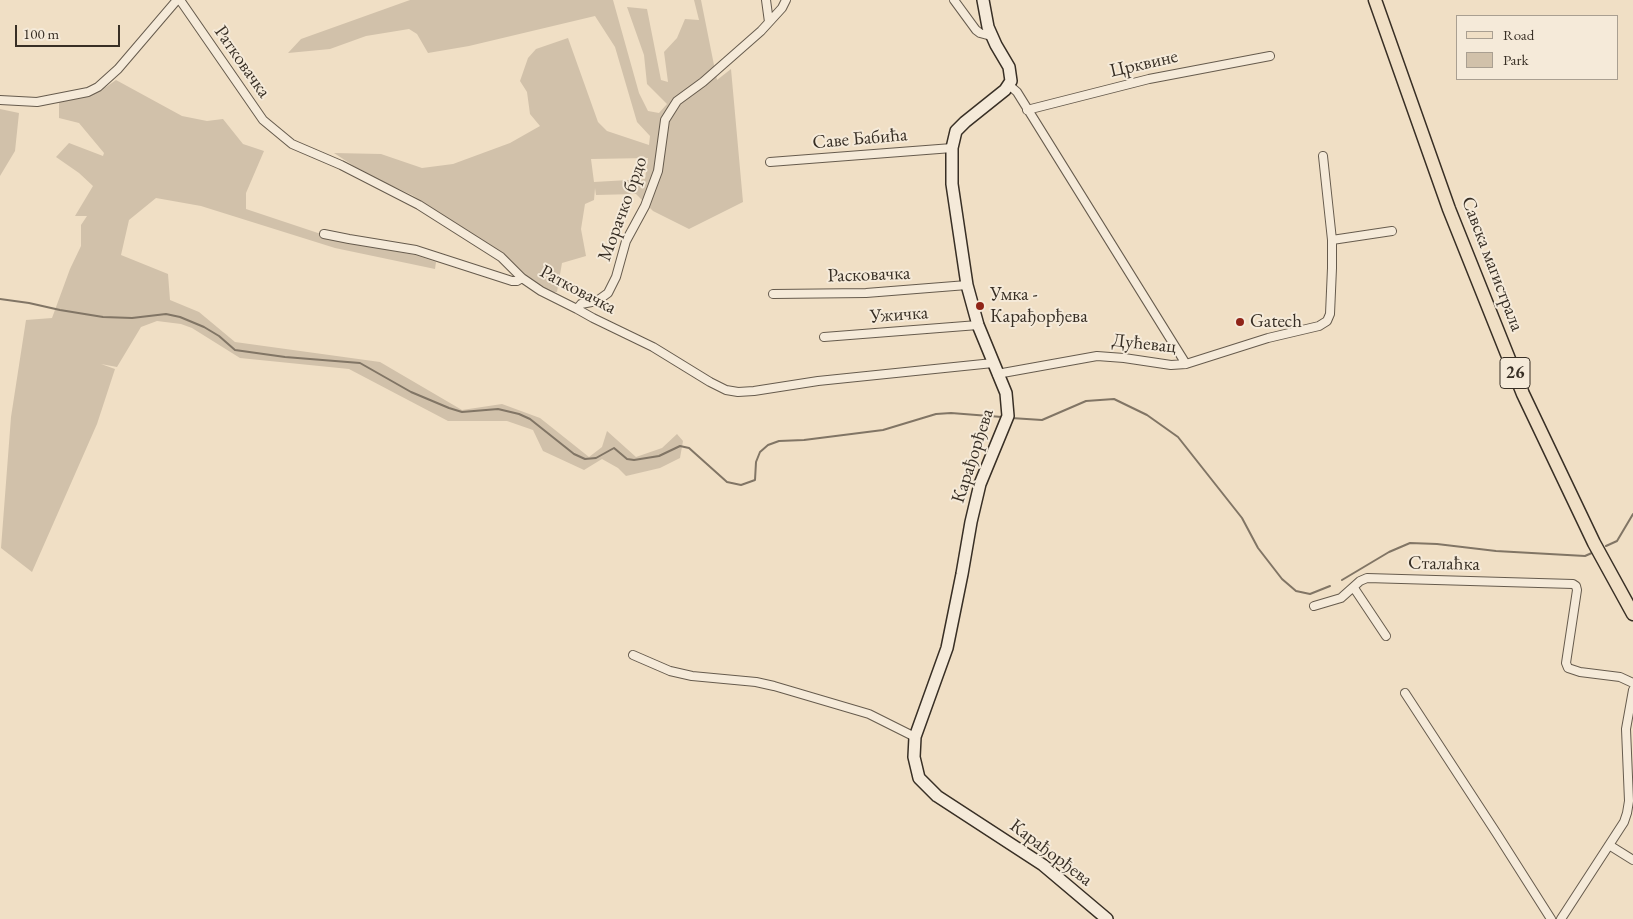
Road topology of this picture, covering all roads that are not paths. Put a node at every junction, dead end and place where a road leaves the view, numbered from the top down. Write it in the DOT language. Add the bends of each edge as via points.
graph roads {
  1 [pos="178,0"];
  2 [pos="766,0"];
  3 [pos="786,0"];
  4 [pos="954,0"];
  5 [pos="983,0"];
  6 [pos="1375,0"];
  7 [pos="769,22"];
  8 [pos="991,36"];
  9 [pos="1270,56"];
  10 [pos="1009,85"];
  11 [pos="0,100"];
  12 [pos="1027,110"];
  13 [pos="952,148"];
  14 [pos="1323,156"];
  15 [pos="770,162"];
  16 [pos="1392,231"];
  17 [pos="324,234"];
  18 [pos="1332,240"];
  19 [pos="522,278"];
  20 [pos="967,285"];
  21 [pos="773,294"];
  22 [pos="577,309"];
  23 [pos="978,325"];
  24 [pos="824,337"];
  25 [pos="1186,364"];
  26 [pos="995,368"];
  27 [pos="1354,588"];
  28 [pos="1314,606"];
  29 [pos="1633,614"];
  30 [pos="1386,636"];
  31 [pos="633,655"];
  32 [pos="1633,683"];
  33 [pos="1633,690"];
  34 [pos="1405,693"];
  35 [pos="915,737"];
  36 [pos="1609,845"];
  37 [pos="1633,860"];
  38 [pos="1107,919"];
  39 [pos="1551,919"];
  40 [pos="1561,919"];
  1 -- 11 [label="street" via="118,69 98,87 37,102"];
  1 -- 19 [label="street, Ратковачка" via="263,120 274,130 292,144 419,205 495,252"];
  2 -- 7 [label="street"];
  3 -- 7 [label="street, Морачко брдо"];
  4 -- 8 [label="street" via="980,33"];
  5 -- 8 [label="street"];
  6 -- 29 [label="main road, Савска магистрала / 26" via="1449,209 1524,394 1594,543"];
  7 -- 22 [label="street, Морачко брдо" via="703,82 677,101 665,120 658,171 645,206 626,241 616,277 608,293 597,302 581,304"];
  8 -- 10 [label="street" via="1011,72"];
  9 -- 12 [label="street, Црквине" via="1149,79"];
  10 -- 12 [label="street"];
  10 -- 13 [label="street, Карађорђева" via="960,126"];
  12 -- 25 [label="street"];
  13 -- 15 [label="street, Саве Бабића"];
  13 -- 20 [label="street, Карађорђева" via="952,184"];
  14 -- 18 [label="street, Дућевац"];
  16 -- 18 [label="street"];
  17 -- 19 [label="street" via="416,250 512,281"];
  18 -- 25 [label="street, Дућевац" via="1330,314 1327,321 1320,326 1268,338"];
  19 -- 22 [label="street, Ратковачка"];
  20 -- 21 [label="street, Расковачка" via="866,293"];
  20 -- 23 [label="street, Карађорђева"];
  22 -- 26 [label="street, Ратковачка" via="653,347 710,382 738,392 855,377"];
  23 -- 24 [label="street, Ужичка"];
  23 -- 26 [label="street, Карађорђева"];
  25 -- 26 [label="street, Дућевац" via="1097,356"];
  26 -- 35 [label="street, Карађорђева" via="1006,393 1007,420 980,484 946,648"];
  27 -- 28 [label="street, Сталаћка" via="1341,598"];
  27 -- 30 [label="street"];
  27 -- 32 [label="street, Сталаћка" via="1366,578 1573,584 1577,590 1566,662 1568,668 1620,677"];
  31 -- 35 [label="street" via="685,675 774,686 870,714"];
  33 -- 36 [label="street" via="1626,729 1629,801 1624,822"];
  34 -- 39 [label="street"];
  35 -- 38 [label="street, Карађорђева" via="915,765 923,784 1043,865"];
  36 -- 37 [label="street"];
  36 -- 40 [label="street"];
}
